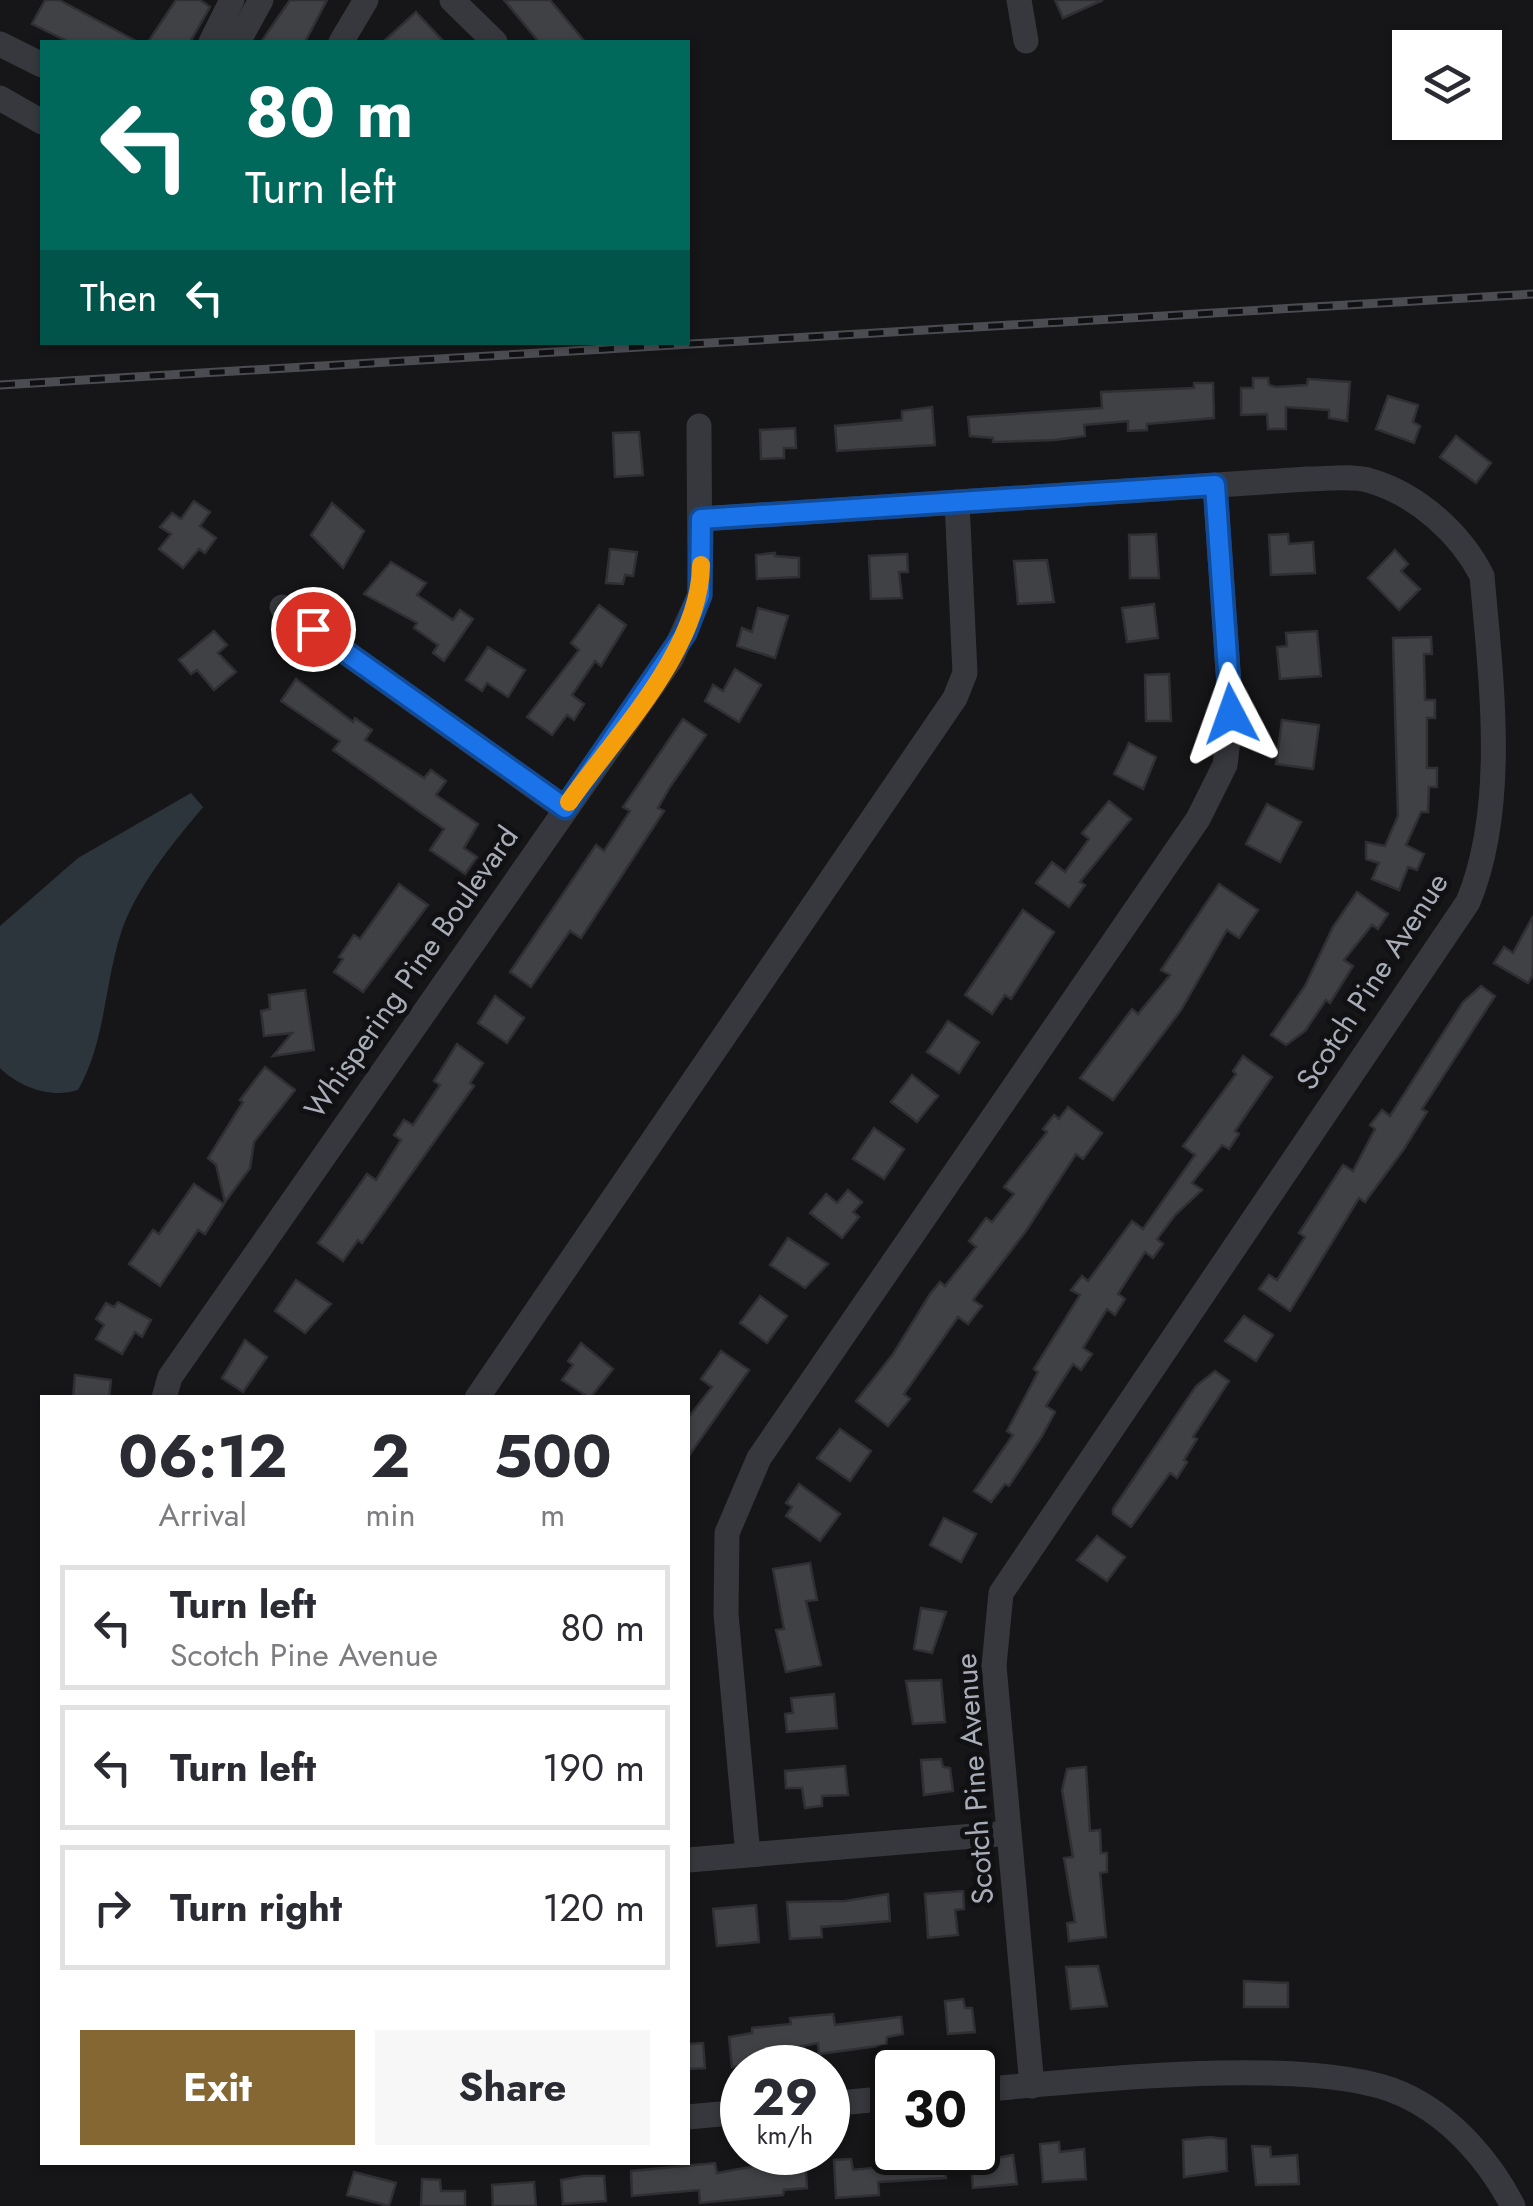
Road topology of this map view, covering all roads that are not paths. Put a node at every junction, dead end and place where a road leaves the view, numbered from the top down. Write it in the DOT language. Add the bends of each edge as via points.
graph roads {
  1 [pos="232,0"];
  2 [pos="261,0"];
  3 [pos="366,0"];
  4 [pos="452,0"];
  5 [pos="1019,0"];
  6 [pos="212,40"];
  7 [pos="239,40"];
  8 [pos="342,40"];
  9 [pos="493,40"];
  10 [pos="1026,41"];
  11 [pos="0,44"];
  12 [pos="40,65"];
  13 [pos="0,98"];
  14 [pos="40,121"];
  15 [pos="699,426"];
  16 [pos="1215,485"];
  17 [pos="957,502"];
  18 [pos="701,519"];
  19 [pos="282,607"];
  20 [pos="565,808"];
  21 [pos="165,1395"];
  22 [pos="479,1395"];
  23 [pos="1009,1832"];
  24 [pos="748,1855"];
  25 [pos="690,1860"];
  26 [pos="1032,2086"];
  27 [pos="1000,2088"];
  28 [pos="720,2114"];
  29 [pos="690,2117"];
  30 [pos="1513,2206"];
  1 -- 6 [label="street"];
  2 -- 7 [label="street"];
  3 -- 8 [label="street"];
  4 -- 9 [label="street"];
  5 -- 10 [label="street"];
  11 -- 12 [label="street"];
  13 -- 14 [label="street"];
  15 -- 18 [label="street, Whispering Pine Boulevard"];
  16 -- 17 [label="street, Scotch Pine Avenue"];
  16 -- 23 [label="street, Scotch Pine Avenue" via="1370,480 1438,519 1468,548 1484,592 1492,820 1485,862 1468,902 1001,1593 994,1666"];
  16 -- 24 [label="street" via="1231,714 1225,765 1198,819 759,1458 727,1532 726,1614"];
  17 -- 18 [label="street, Scotch Pine Avenue"];
  17 -- 22 [label="street" via="966,673 956,698"];
  18 -- 20 [label="street, Whispering Pine Boulevard" via="700,595 685,633"];
  19 -- 20 [label="street"];
  20 -- 21 [label="street, Whispering Pine Boulevard" via="170,1377"];
  23 -- 24 [label="street"];
  23 -- 26 [label="street, Scotch Pine Avenue"];
  24 -- 25 [label="street"];
  26 -- 27 [label="street"];
  26 -- 30 [label="street" via="1222,2076 1356,2080 1403,2094 1451,2124 1497,2176"];
  28 -- 29 [label="street"];
}
